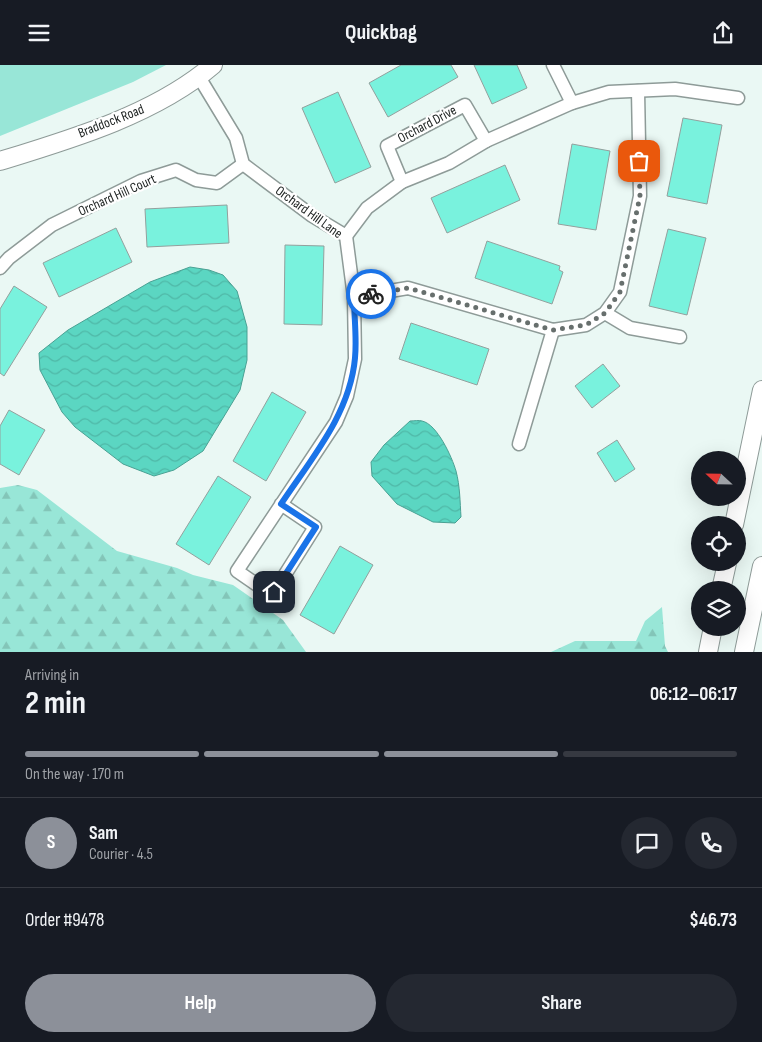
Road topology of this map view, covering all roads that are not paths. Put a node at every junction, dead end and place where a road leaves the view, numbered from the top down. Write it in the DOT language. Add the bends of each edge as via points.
graph roads {
  1 [pos="213,65"];
  2 [pos="553,65"];
  3 [pos="199,77"];
  4 [pos="638,91"];
  5 [pos="738,99"];
  6 [pos="572,103"];
  7 [pos="486,141"];
  8 [pos="0,161"];
  9 [pos="244,164"];
  10 [pos="402,182"];
  11 [pos="346,236"];
  12 [pos="0,269"];
  13 [pos="354,297"];
  14 [pos="605,313"];
  15 [pos="553,330"];
  16 [pos="680,337"];
  17 [pos="762,389"];
  18 [pos="519,444"];
  19 [pos="281,504"];
  20 [pos="736,516"];
  21 [pos="762,566"];
  22 [pos="711,636"];
  23 [pos="708,652"];
  24 [pos="744,652"];
  1 -- 3 [label="main road, Braddock Road"];
  2 -- 6 [label="street"];
  3 -- 8 [label="main road, Braddock Road" via="126,117"];
  3 -- 9 [label="street" via="236,138"];
  4 -- 5 [label="street" via="675,89"];
  4 -- 6 [label="street" via="609,92"];
  4 -- 14 [label="street" via="640,196 620,292"];
  6 -- 7 [label="street"];
  7 -- 10 [label="street" via="449,163"];
  7 -- 10 [label="street, Orchard Drive" via="465,105 387,145"];
  9 -- 11 [label="street, Orchard Hill Lane" via="311,215"];
  9 -- 12 [label="street, Orchard Hill Court" via="217,183 196,180 176,170 141,181 52,225 9,258"];
  10 -- 11 [label="street" via="367,208"];
  11 -- 13 [label="street, Orchard Hill Lane"];
  13 -- 15 [label="street" via="408,288"];
  13 -- 19 [label="street, Orchard Hill Lane" via="355,359 347,396 336,422"];
  14 -- 15 [label="street" via="586,325"];
  14 -- 16 [label="street" via="630,328"];
  15 -- 18 [label="street"];
  17 -- 20 [label="main road"];
  19 -- 19 [label="street, Orchard Hill Lane" via="237,571 266,591 274,592 316,527"];
  21 -- 24 [label="main road"];
  22 -- 23 [label="main road"];
}
